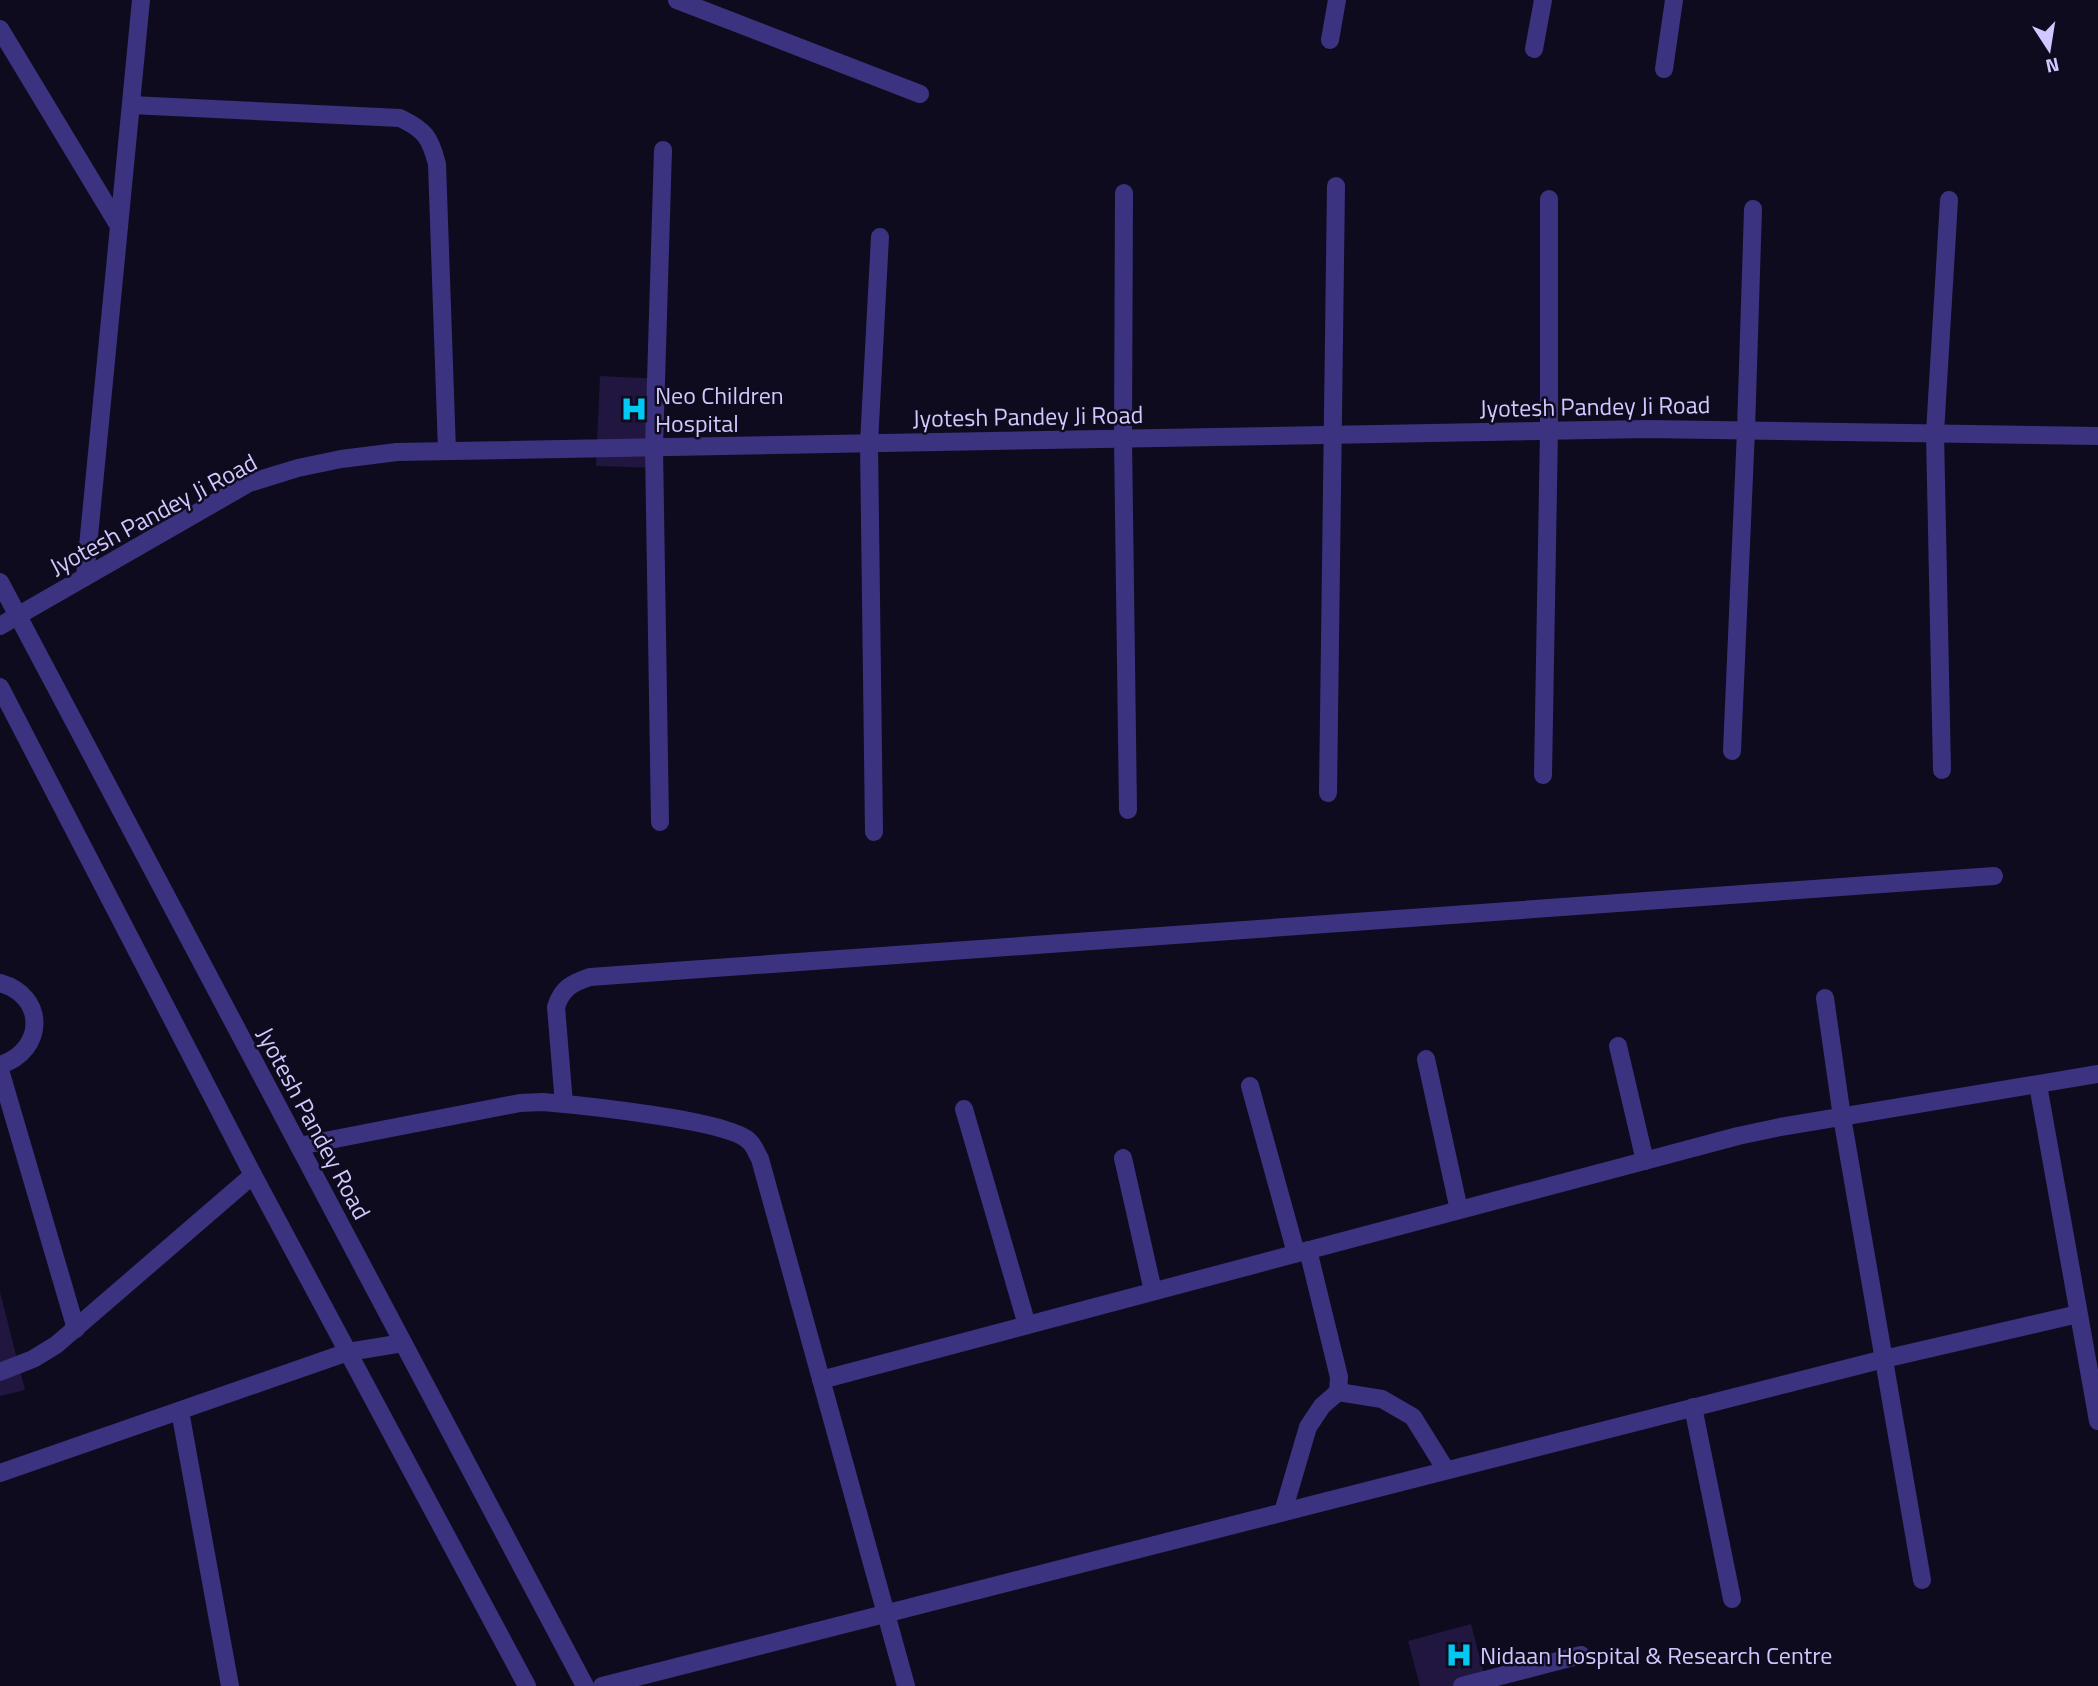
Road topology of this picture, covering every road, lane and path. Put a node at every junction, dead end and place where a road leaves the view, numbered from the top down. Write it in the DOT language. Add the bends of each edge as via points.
graph roads {
  1 [pos="141,0"];
  2 [pos="677,0"];
  3 [pos="1337,0"];
  4 [pos="1543,0"];
  5 [pos="1674,0"];
  6 [pos="0,29"];
  7 [pos="1330,40"];
  8 [pos="1534,49"];
  9 [pos="1664,69"];
  10 [pos="920,94"];
  11 [pos="131,106"];
  12 [pos="663,150"];
  13 [pos="1336,186"];
  14 [pos="1125,192"];
  15 [pos="1549,199"];
  16 [pos="1949,200"];
  17 [pos="1753,209"];
  18 [pos="119,226"];
  19 [pos="880,237"];
  20 [pos="1549,430"];
  21 [pos="1746,430"];
  22 [pos="1935,433"];
  23 [pos="1334,435"];
  24 [pos="2098,436"];
  25 [pos="1123,439"];
  26 [pos="869,443"];
  27 [pos="654,447"];
  28 [pos="447,451"];
  29 [pos="85,577"];
  30 [pos="0,582"];
  31 [pos="19,615"];
  32 [pos="0,626"];
  33 [pos="0,687"];
  34 [pos="1732,751"];
  35 [pos="1942,771"];
  36 [pos="1543,775"];
  37 [pos="1328,793"];
  38 [pos="1128,810"];
  39 [pos="660,822"];
  40 [pos="874,832"];
  41 [pos="1994,876"];
  42 [pos="0,983"];
  43 [pos="1825,998"];
  44 [pos="1618,1046"];
  45 [pos="1426,1059"];
  46 [pos="0,1068"];
  47 [pos="2098,1074"];
  48 [pos="2038,1085"];
  49 [pos="1250,1086"];
  50 [pos="564,1104"];
  51 [pos="964,1109"];
  52 [pos="1842,1117"];
  53 [pos="299,1146"];
  54 [pos="1123,1158"];
  55 [pos="1644,1161"];
  56 [pos="253,1175"];
  57 [pos="1459,1210"];
  58 [pos="1302,1252"];
  59 [pos="1153,1291"];
  60 [pos="2078,1314"];
  61 [pos="1027,1325"];
  62 [pos="76,1329"];
  63 [pos="403,1343"];
  64 [pos="348,1352"];
  65 [pos="1884,1359"];
  66 [pos="0,1372"];
  67 [pos="821,1380"];
  68 [pos="1338,1392"];
  69 [pos="1693,1408"];
  70 [pos="180,1410"];
  71 [pos="2098,1421"];
  72 [pos="1446,1470"];
  73 [pos="0,1473"];
  74 [pos="1283,1512"];
  75 [pos="1922,1580"];
  76 [pos="1732,1600"];
  77 [pos="885,1614"];
  78 [pos="1581,1655"];
  79 [pos="1522,1678"];
  80 [pos="230,1686"];
  81 [pos="527,1686"];
  82 [pos="585,1686"];
  83 [pos="602,1686"];
  84 [pos="906,1686"];
  85 [pos="1462,1686"];
  1 -- 11 [label="street"];
  2 -- 10 [label="street"];
  3 -- 7 [label="street"];
  4 -- 8 [label="street"];
  5 -- 9 [label="street"];
  6 -- 18 [label="street"];
  11 -- 18 [label="street"];
  11 -- 28 [label="street" via="400,118 418,127 431,142 437,164"];
  12 -- 27 [label="street"];
  13 -- 23 [label="street"];
  14 -- 25 [label="street"];
  15 -- 20 [label="street"];
  16 -- 22 [label="street"];
  17 -- 21 [label="street"];
  18 -- 29 [label="street"];
  19 -- 26 [label="street"];
  20 -- 21 [label="street, Jyotesh Pandey Ji Road"];
  20 -- 23 [label="street, Jyotesh Pandey Ji Road"];
  20 -- 36 [label="street"];
  21 -- 22 [label="street, Jyotesh Pandey Ji Road"];
  21 -- 34 [label="street"];
  22 -- 24 [label="street, Jyotesh Pandey Ji Road"];
  22 -- 35 [label="street"];
  23 -- 25 [label="street, Jyotesh Pandey Ji Road"];
  23 -- 37 [label="street"];
  25 -- 26 [label="street, Jyotesh Pandey Ji Road"];
  25 -- 38 [label="street"];
  26 -- 27 [label="street, Jyotesh Pandey Ji Road"];
  26 -- 40 [label="street"];
  27 -- 28 [label="street, Jyotesh Pandey Ji Road"];
  27 -- 39 [label="street"];
  28 -- 29 [label="street, Jyotesh Pandey Ji Road" via="341,459 249,484"];
  29 -- 31 [label="street, Jyotesh Pandey Ji Road"];
  30 -- 31 [label="street, Jyotesh Pandey Road"];
  31 -- 32 [label="street, Jyotesh Pandey Ji Road"];
  31 -- 53 [label="street, Jyotesh Pandey Road"];
  33 -- 56 [label="street"];
  41 -- 50 [label="street" via="590,977 571,983 556,1007"];
  42 -- 46 [label="street" via="21,992 29,1002 35,1029 23,1054"];
  43 -- 52 [label="street"];
  44 -- 55 [label="street"];
  45 -- 57 [label="street"];
  46 -- 62 [label="street"];
  47 -- 48 [label="street"];
  48 -- 52 [label="street"];
  48 -- 60 [label="street"];
  49 -- 58 [label="street"];
  50 -- 53 [label="street" via="520,1103"];
  50 -- 67 [label="street" via="701,1123 748,1140 760,1159"];
  51 -- 61 [label="street"];
  52 -- 55 [label="street" via="1738,1136"];
  52 -- 65 [label="street"];
  53 -- 63 [label="street, Jyotesh Pandey Road"];
  54 -- 59 [label="street"];
  55 -- 57 [label="street"];
  56 -- 62 [label="street"];
  56 -- 64 [label="street"];
  57 -- 58 [label="street"];
  58 -- 59 [label="street"];
  58 -- 68 [label="street" via="1339,1377"];
  59 -- 61 [label="street"];
  60 -- 65 [label="street"];
  60 -- 71 [label="street"];
  61 -- 67 [label="street"];
  62 -- 66 [label="street" via="33,1359"];
  63 -- 64 [label="street"];
  63 -- 82 [label="street, Jyotesh Pandey Road"];
  64 -- 70 [label="street"];
  64 -- 81 [label="street"];
  65 -- 69 [label="street"];
  65 -- 75 [label="street"];
  67 -- 77 [label="street"];
  68 -- 72 [label="street" via="1382,1399 1413,1417"];
  68 -- 74 [label="street" via="1308,1426"];
  69 -- 72 [label="street"];
  69 -- 76 [label="street"];
  70 -- 73 [label="street"];
  70 -- 80 [label="street"];
  72 -- 74 [label="street"];
  74 -- 77 [label="street"];
  77 -- 83 [label="street"];
  77 -- 84 [label="street"];
  78 -- 79 [label="street"];
  79 -- 85 [label="street"];
}
